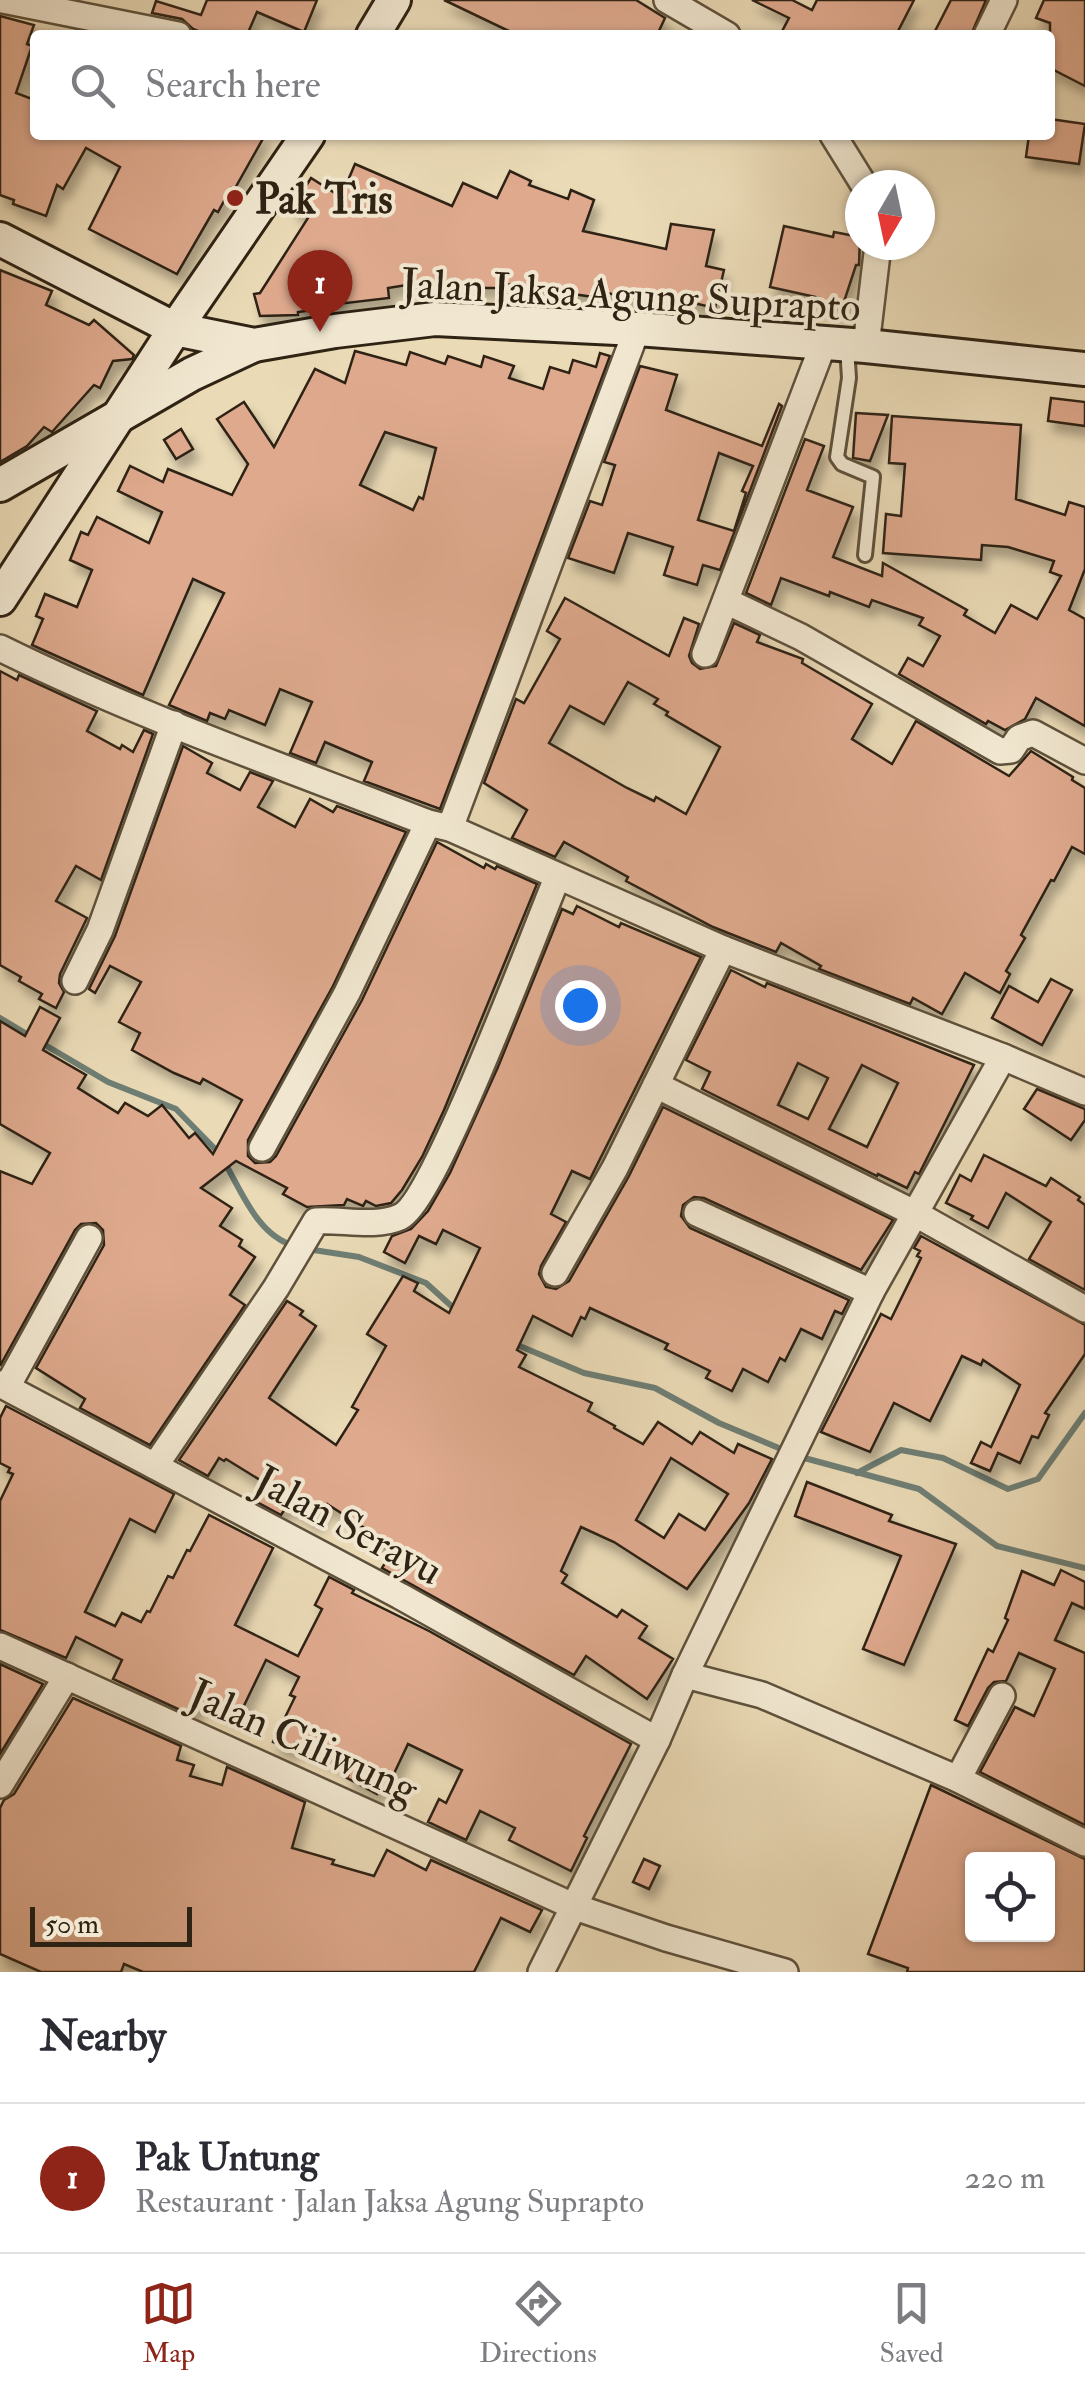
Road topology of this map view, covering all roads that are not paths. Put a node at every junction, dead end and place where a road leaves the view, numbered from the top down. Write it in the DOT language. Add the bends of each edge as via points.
graph roads {
  1 [pos="3,0"];
  2 [pos="394,0"];
  3 [pos="667,0"];
  4 [pos="1004,0"];
  5 [pos="112,9"];
  6 [pos="165,30"];
  7 [pos="376,30"];
  8 [pos="718,30"];
  9 [pos="989,30"];
  10 [pos="305,140"];
  11 [pos="836,140"];
  12 [pos="855,170"];
  13 [pos="0,239"];
  14 [pos="873,260"];
  15 [pos="176,329"];
  16 [pos="637,329"];
  17 [pos="254,344"];
  18 [pos="845,346"];
  19 [pos="1085,369"];
  20 [pos="122,412"];
  21 [pos="0,485"];
  22 [pos="865,555"];
  23 [pos="5,576"];
  24 [pos="726,601"];
  25 [pos="0,648"];
  26 [pos="705,654"];
  27 [pos="174,724"];
  28 [pos="1085,761"];
  29 [pos="439,826"];
  30 [pos="556,878"];
  31 [pos="723,950"];
  32 [pos="75,982"];
  33 [pos="1003,1057"];
  34 [pos="656,1085"];
  35 [pos="1085,1092"];
  36 [pos="262,1148"];
  37 [pos="696,1212"];
  38 [pos="916,1214"];
  39 [pos="90,1238"];
  40 [pos="555,1273"];
  41 [pos="871,1292"];
  42 [pos="1085,1309"];
  43 [pos="3,1386"];
  44 [pos="156,1466"];
  45 [pos="0,1646"];
  46 [pos="684,1675"];
  47 [pos="67,1676"];
  48 [pos="1002,1696"];
  49 [pos="658,1740"];
  50 [pos="958,1778"];
  51 [pos="0,1786"];
  52 [pos="1085,1843"];
  53 [pos="575,1907"];
  54 [pos="541,1972"];
  55 [pos="785,1972"];
  1 -- 5 [label="street"];
  2 -- 7 [label="main road"];
  3 -- 8 [label="street"];
  4 -- 9 [label="street"];
  5 -- 6 [label="street"];
  10 -- 15 [label="main road"];
  11 -- 12 [label="street"];
  13 -- 15 [label="main road, Jalan Jaksa Agung Suprapto"];
  14 -- 18 [label="street"];
  15 -- 17 [label="main road, Jalan Jaksa Agung Suprapto"];
  15 -- 20 [label="main road"];
  16 -- 17 [label="main road, Jalan Jaksa Agung Suprapto" via="435,319"];
  16 -- 18 [label="main road, Jalan Jaksa Agung Suprapto"];
  16 -- 29 [label="street"];
  17 -- 20 [label="main road"];
  18 -- 19 [label="main road, Jalan Jaksa Agung Suprapto"];
  18 -- 22 [label="lane" via="850,378 837,457 872,476"];
  18 -- 24 [label="street"];
  20 -- 21 [label="main road"];
  20 -- 23 [label="main road"];
  24 -- 26 [label="street"];
  24 -- 28 [label="street" via="830,652 1000,751 1033,733"];
  25 -- 27 [label="street"];
  27 -- 29 [label="street"];
  27 -- 32 [label="street"];
  29 -- 30 [label="street"];
  29 -- 36 [label="street"];
  30 -- 31 [label="street"];
  30 -- 44 [label="street" via="476,1078 418,1201 388,1220 314,1224"];
  31 -- 33 [label="street"];
  31 -- 34 [label="street"];
  33 -- 35 [label="street"];
  33 -- 38 [label="street"];
  34 -- 38 [label="street"];
  34 -- 40 [label="street"];
  37 -- 41 [label="street"];
  38 -- 41 [label="street"];
  38 -- 42 [label="street"];
  39 -- 43 [label="street"];
  41 -- 46 [label="street"];
  43 -- 44 [label="street, Jalan Serayu"];
  44 -- 49 [label="street, Jalan Serayu"];
  45 -- 47 [label="street, Jalan Ciliwung"];
  46 -- 49 [label="street"];
  46 -- 50 [label="street" via="762,1695"];
  47 -- 51 [label="street"];
  47 -- 53 [label="street, Jalan Ciliwung"];
  48 -- 50 [label="street"];
  49 -- 53 [label="street"];
  50 -- 52 [label="street"];
  53 -- 54 [label="street"];
  53 -- 55 [label="street, Jalan Ciliwung"];
}
